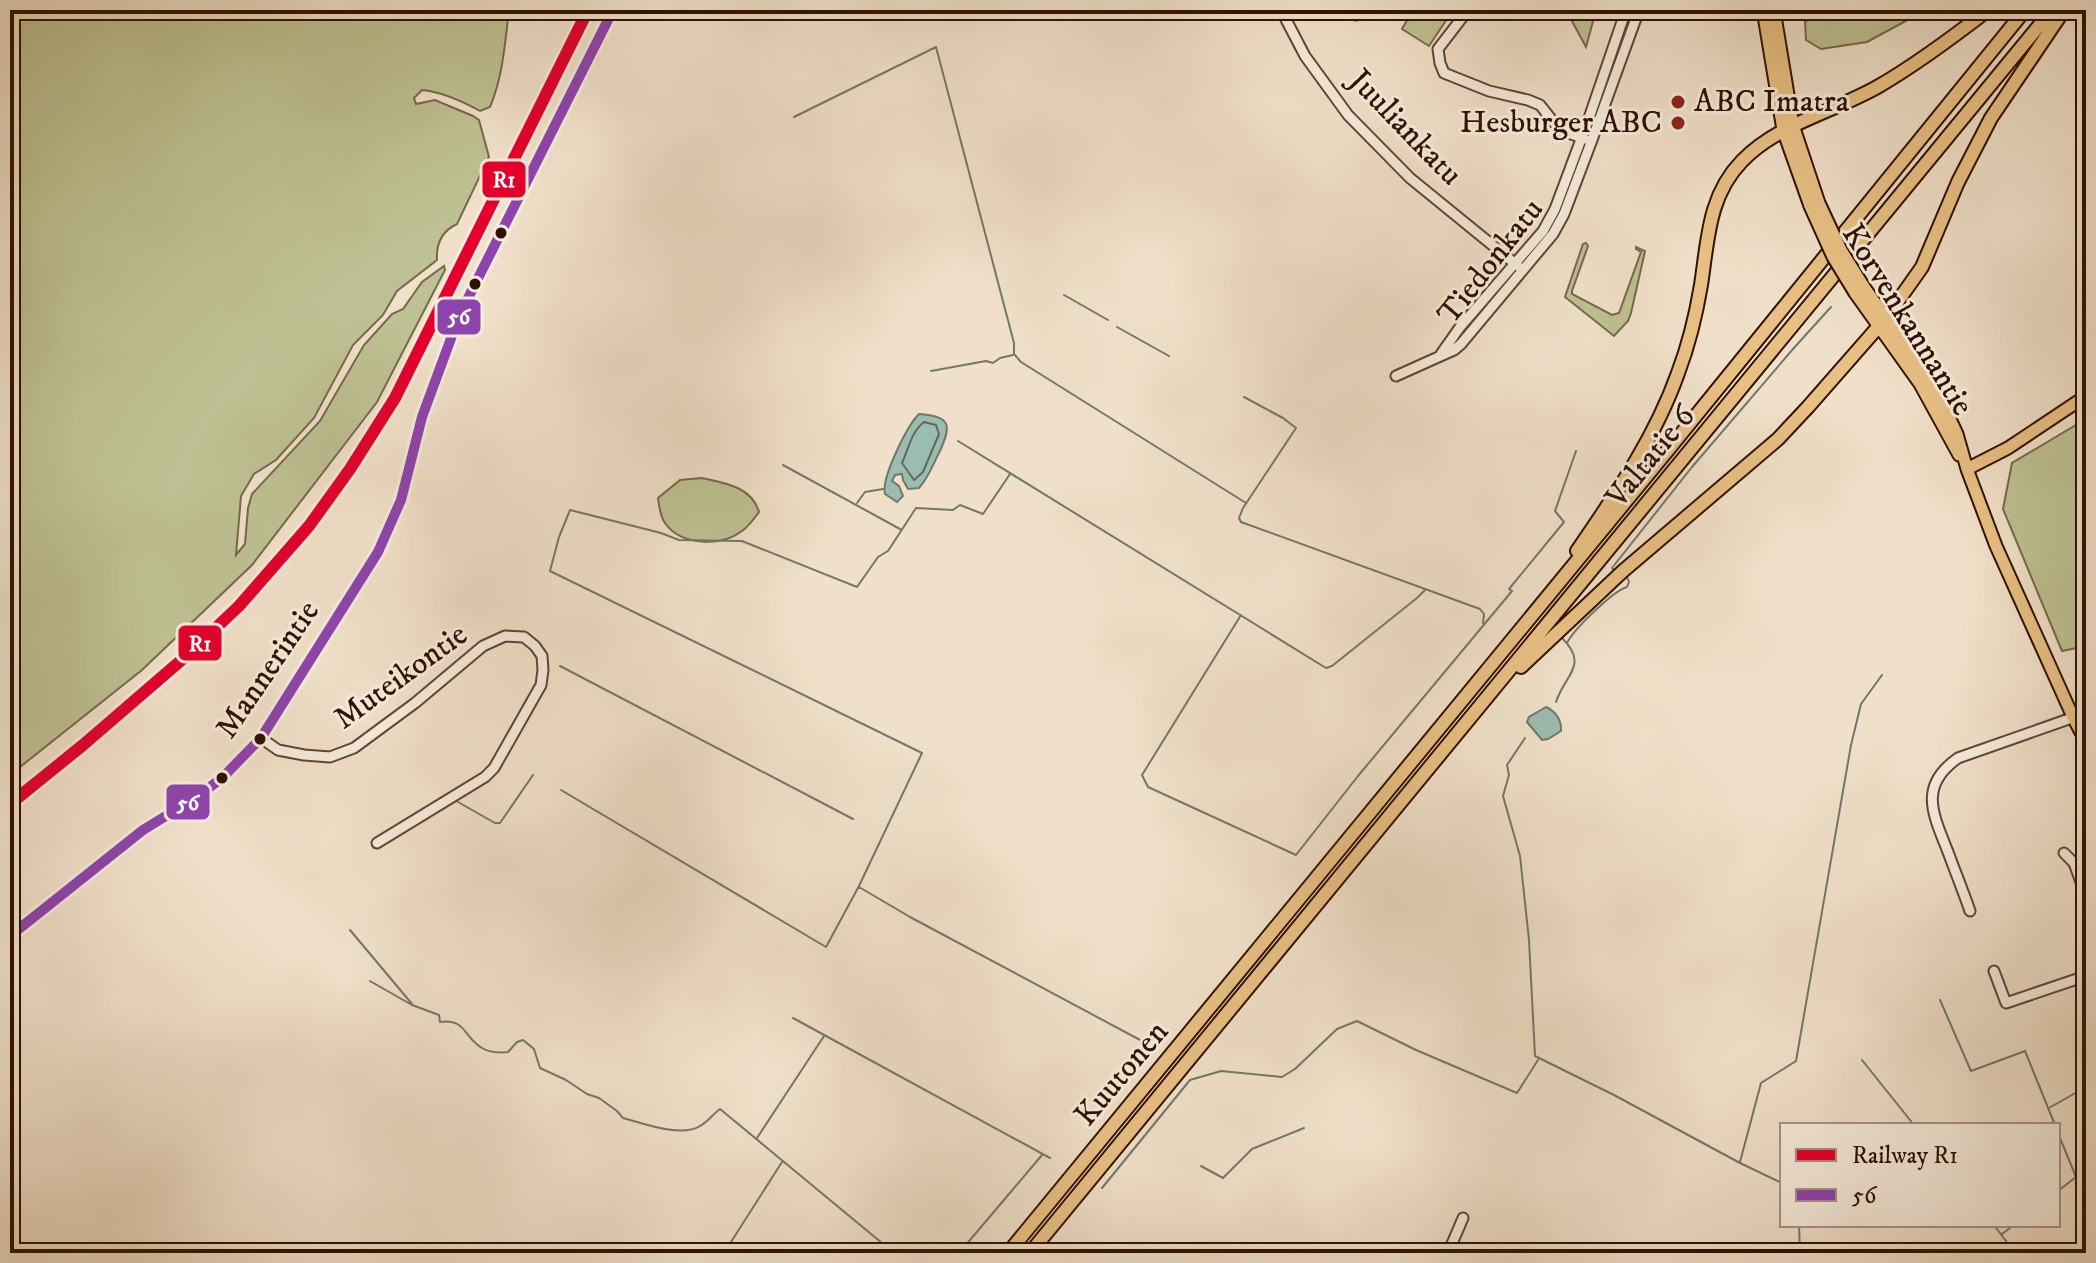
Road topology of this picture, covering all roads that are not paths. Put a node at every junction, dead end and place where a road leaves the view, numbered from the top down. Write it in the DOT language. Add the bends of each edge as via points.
graph roads {
  1 [pos="613,10"];
  2 [pos="1281,10"];
  3 [pos="1344,10"];
  4 [pos="1359,10"];
  5 [pos="1468,10"];
  6 [pos="1626,10"];
  7 [pos="1639,10"];
  8 [pos="1763,10"];
  9 [pos="1774,10"];
  10 [pos="1988,10"];
  11 [pos="2025,10"];
  12 [pos="2052,10"];
  13 [pos="2064,10"];
  14 [pos="1788,128"];
  15 [pos="1587,139"];
  16 [pos="1515,263"];
  17 [pos="1524,271"];
  18 [pos="1883,323"];
  19 [pos="1440,356"];
  20 [pos="1396,376"];
  21 [pos="2086,396"];
  22 [pos="1967,469"];
  23 [pos="1527,622"];
  24 [pos="2086,713"];
  25 [pos="2073,717"];
  26 [pos="1463,727"];
  27 [pos="261,738"];
  28 [pos="2086,742"];
  29 [pos="377,843"];
  30 [pos="2064,853"];
  31 [pos="2086,896"];
  32 [pos="1970,911"];
  33 [pos="1276,929"];
  34 [pos="10,936"];
  35 [pos="1290,936"];
  36 [pos="1994,971"];
  37 [pos="2086,976"];
  38 [pos="1463,1218"];
  39 [pos="1008,1253"];
  40 [pos="1030,1253"];
  41 [pos="1448,1253"];
  1 -- 27 [label="street, Mannerintie" via="460,314 431,388 391,527"];
  2 -- 16 [label="street, Juuliankatu" via="1305,56 1348,115 1410,178"];
  3 -- 4 [label="street" via="1356,15"];
  5 -- 15 [label="street" via="1438,49 1444,73 1540,105 1560,130"];
  6 -- 15 [label="street, Tiedonkatu"];
  7 -- 15 [label="street, Tiedonkatu"];
  8 -- 14 [label="main road, Korvenkannantie"];
  9 -- 14 [label="main road, Korvenkannantie"];
  10 -- 14 [label="highway" via="1895,76"];
  11 -- 23 [label="highway, Valtatie 6"];
  12 -- 26 [label="highway, Valtatie 6"];
  13 -- 18 [label="highway" via="1991,118 1922,267"];
  14 -- 18 [label="main road, Korvenkannantie, bridge" via="1814,205"];
  14 -- 23 [label="highway" via="1754,150 1727,179 1711,216 1696,313 1667,405 1629,474"];
  15 -- 16 [label="street, Tiedonkatu" via="1543,231"];
  15 -- 17 [label="street, Tiedonkatu" via="1564,214"];
  16 -- 17 [label="street, Juuliankatu"];
  16 -- 19 [label="street, Tiedonkatu"];
  17 -- 19 [label="street, Tiedonkatu" via="1461,344"];
  18 -- 22 [label="main road, Korvenkannantie"];
  18 -- 26 [label="highway" via="1778,439 1586,604"];
  19 -- 20 [label="street, Tiedonkatu"];
  21 -- 22 [label="main road"];
  22 -- 25 [label="main road, Korvenkannantie"];
  23 -- 33 [label="highway, Valtatie 6"];
  24 -- 25 [label="street"];
  25 -- 28 [label="main road, Korvenkannantie"];
  25 -- 32 [label="street" via="1958,758 1939,775 1933,815"];
  26 -- 35 [label="highway, Valtatie 6"];
  27 -- 29 [label="street, Muteikontie" via="278,750 330,757 354,748 483,646 505,636 524,637 535,646 542,656 541,685 494,768"];
  27 -- 34 [label="street, Mannerintie" via="200,795 143,830"];
  30 -- 31 [label="street" via="2074,863"];
  33 -- 39 [label="highway, Kuutonen"];
  35 -- 40 [label="highway, Kuutonen"];
  36 -- 37 [label="street" via="2006,1003"];
  38 -- 41 [label="street"];
}
